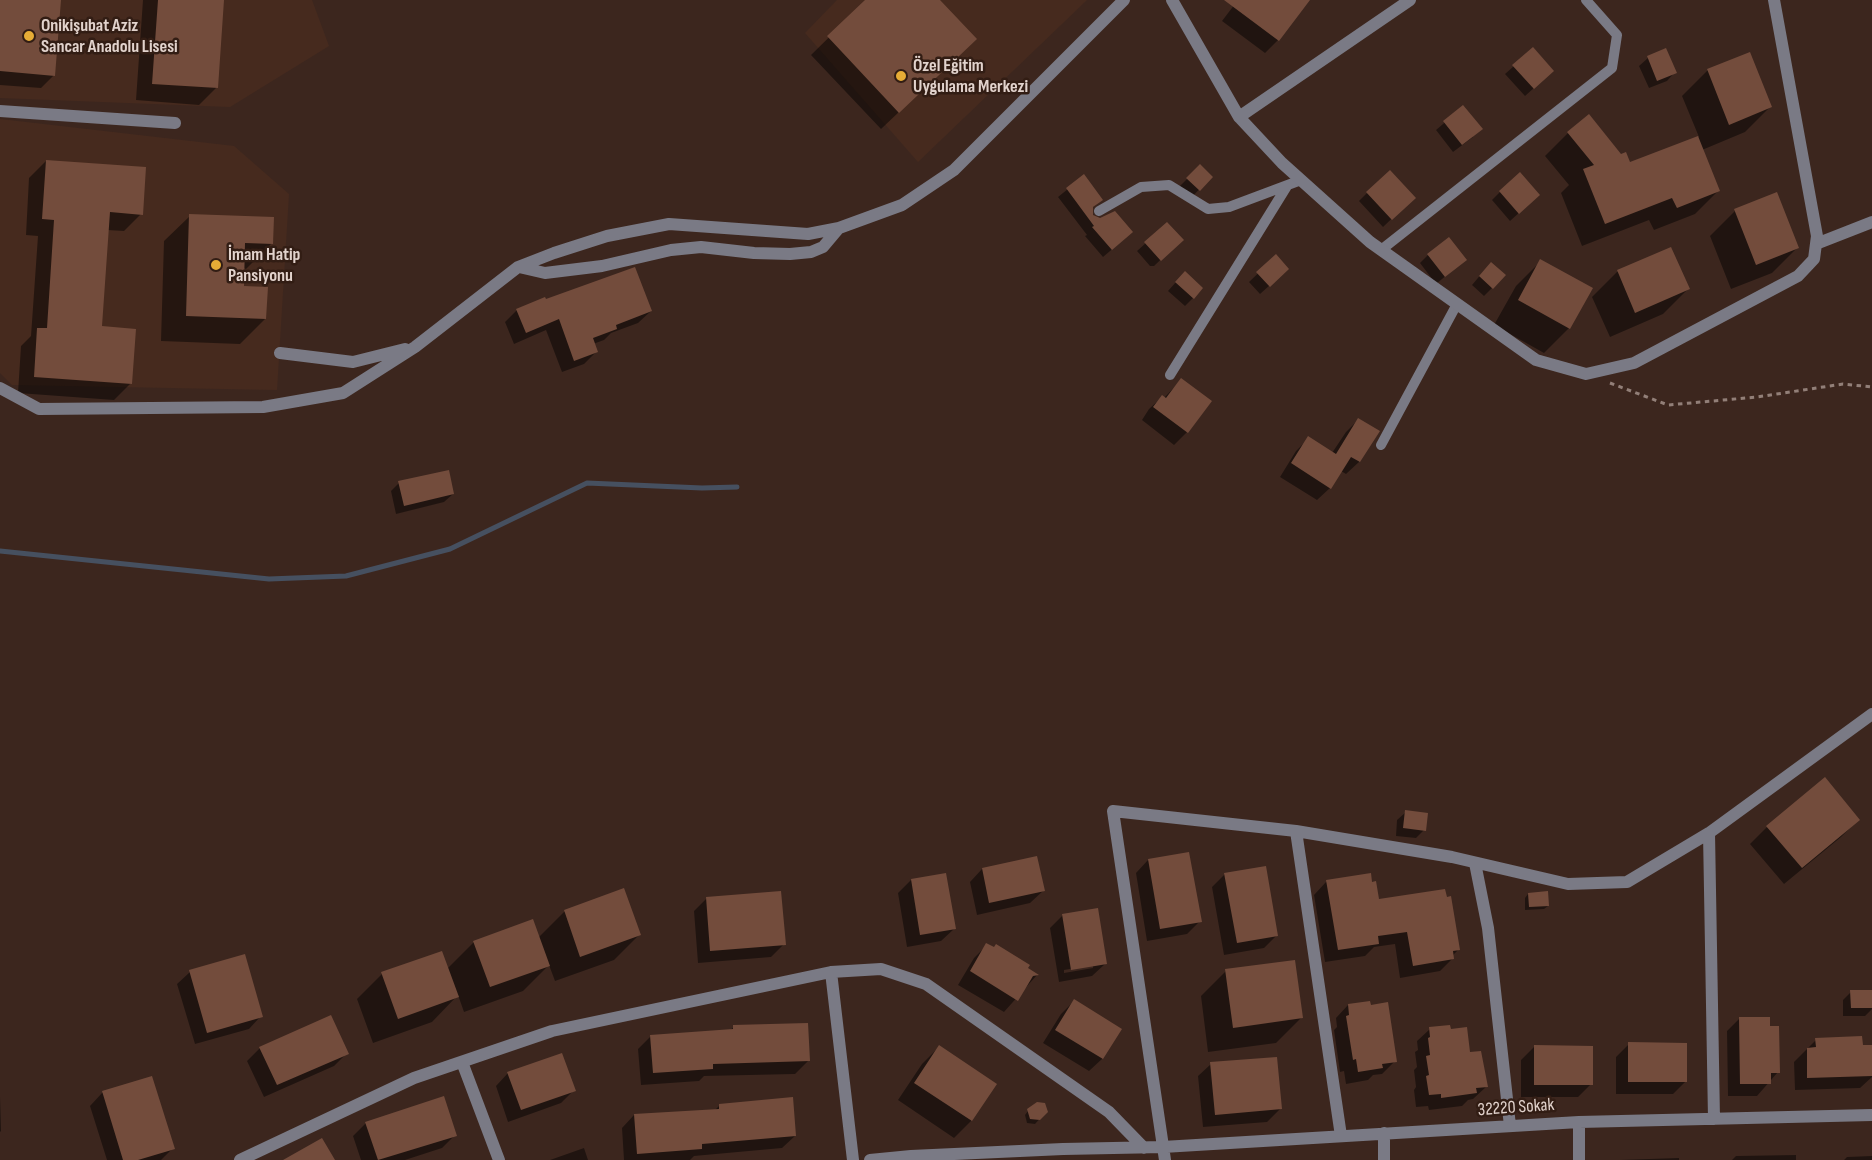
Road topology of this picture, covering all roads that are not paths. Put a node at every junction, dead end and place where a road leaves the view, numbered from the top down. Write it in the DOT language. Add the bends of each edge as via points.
graph roads {
  1 [pos="1124,0"];
  2 [pos="1172,0"];
  3 [pos="1586,0"];
  4 [pos="1774,0"];
  5 [pos="1401,2"];
  6 [pos="0,111"];
  7 [pos="1239,117"];
  8 [pos="175,123"];
  9 [pos="1302,180"];
  10 [pos="1287,186"];
  11 [pos="1099,211"];
  12 [pos="1872,222"];
  13 [pos="839,228"];
  14 [pos="1815,244"];
  15 [pos="1381,250"];
  16 [pos="518,267"];
  17 [pos="1457,304"];
  18 [pos="415,347"];
  19 [pos="280,353"];
  20 [pos="1170,375"];
  21 [pos="0,388"];
  22 [pos="1381,445"];
  23 [pos="1872,714"];
  24 [pos="1296,831"];
  25 [pos="1709,833"];
  26 [pos="1474,863"];
  27 [pos="831,972"];
  28 [pos="462,1062"];
  29 [pos="1872,1115"];
  30 [pos="1714,1119"];
  31 [pos="1579,1122"];
  32 [pos="1510,1126"];
  33 [pos="1384,1133"];
  34 [pos="1341,1137"];
  35 [pos="1144,1148"];
  36 [pos="1164,1154"];
  37 [pos="911,1158"];
  38 [pos="240,1160"];
  39 [pos="499,1160"];
  40 [pos="853,1160"];
  41 [pos="870,1160"];
  42 [pos="1384,1160"];
  43 [pos="1579,1160"];
  1 -- 13 [label="street" via="954,170 902,205"];
  2 -- 7 [label="street"];
  3 -- 15 [label="lane" via="1617,35 1612,68"];
  4 -- 14 [label="street"];
  5 -- 7 [label="street"];
  6 -- 8 [label="street"];
  7 -- 9 [label="street"];
  9 -- 10 [label="lane"];
  9 -- 15 [label="street"];
  10 -- 11 [label="lane" via="1229,207 1208,209 1169,185 1141,187"];
  10 -- 20 [label="lane"];
  12 -- 14 [label="street"];
  13 -- 16 [label="street" via="808,234 669,224 607,237"];
  13 -- 16 [label="street" via="823,247 811,252 754,253 701,247 545,273"];
  14 -- 17 [label="street" via="1814,259 1798,276 1634,363 1586,374 1536,360"];
  15 -- 17 [label="street"];
  16 -- 18 [label="street"];
  17 -- 22 [label="lane"];
  18 -- 19 [label="street" via="354,362"];
  18 -- 21 [label="street" via="343,393 263,407 39,409"];
  23 -- 25 [label="street"];
  24 -- 26 [label="street"];
  24 -- 34 [label="street"];
  24 -- 36 [label="street" via="1113,811"];
  25 -- 26 [label="street" via="1627,882 1568,884"];
  25 -- 30 [label="street"];
  26 -- 32 [label="street" via="1488,928"];
  27 -- 28 [label="street" via="552,1031"];
  27 -- 35 [label="street" via="881,969 926,984 1109,1112"];
  27 -- 40 [label="street"];
  28 -- 38 [label="street" via="414,1078"];
  28 -- 39 [label="street"];
  29 -- 30 [label="street, 32220 Sokak"];
  30 -- 31 [label="street, 32220 Sokak"];
  31 -- 32 [label="street, 32220 Sokak"];
  31 -- 43 [label="street"];
  32 -- 33 [label="street, 32220 Sokak"];
  33 -- 34 [label="street, 32220 Sokak"];
  33 -- 42 [label="street"];
  34 -- 36 [label="street, 32220 Sokak"];
  35 -- 36 [label="street, 32220 Sokak"];
  35 -- 37 [label="street, 32220 Sokak"];
  37 -- 41 [label="street, 32220 Sokak"];
}
